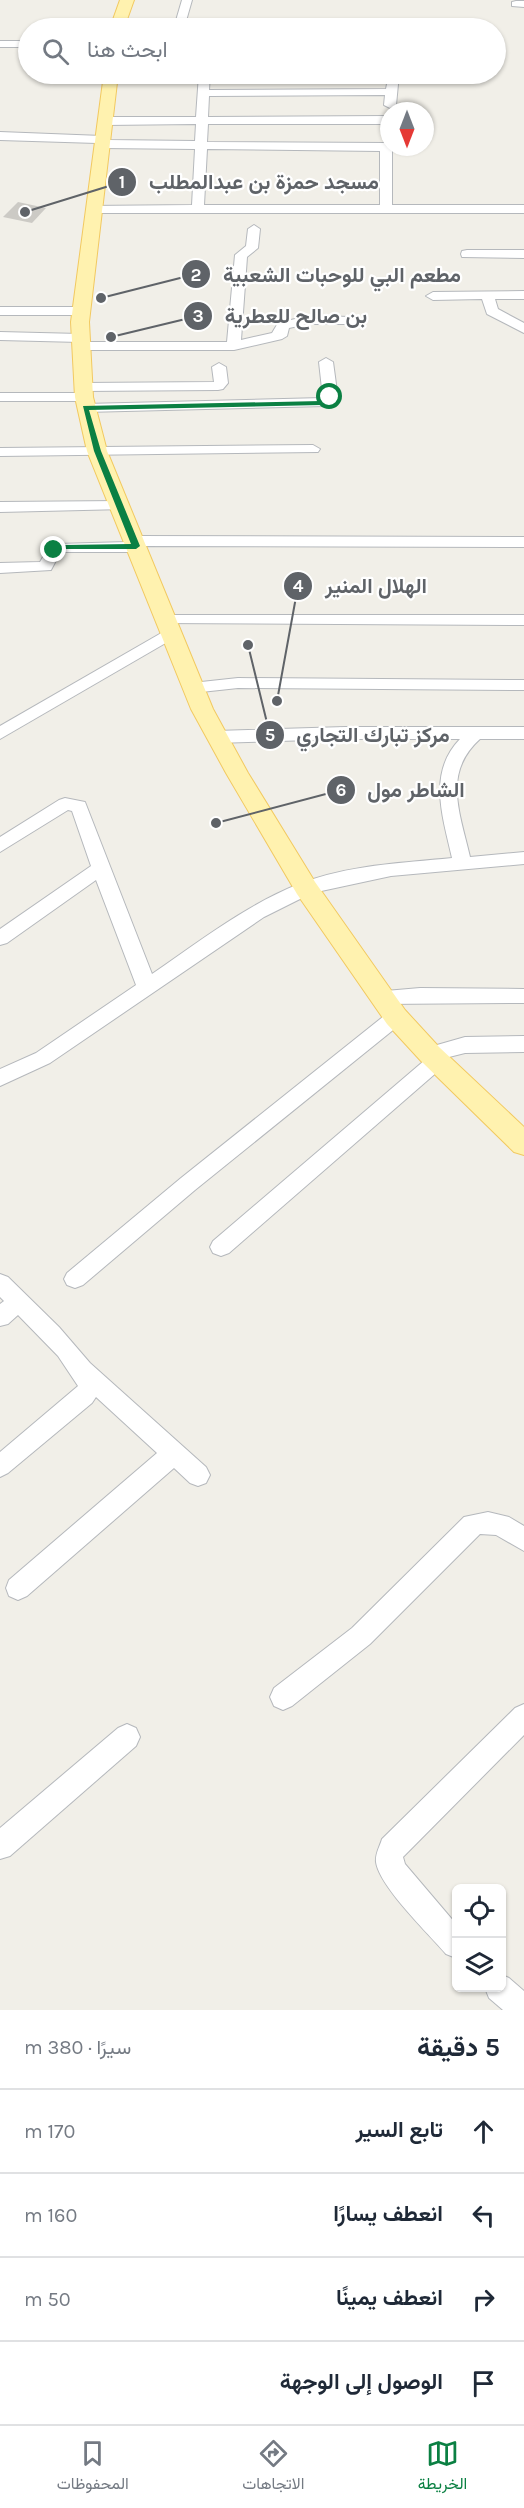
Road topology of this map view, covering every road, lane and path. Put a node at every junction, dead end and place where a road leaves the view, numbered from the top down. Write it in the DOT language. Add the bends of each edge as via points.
graph roads {
  1 [pos="127,0"];
  2 [pos="187,0"];
  3 [pos="121,18"];
  4 [pos="182,18"];
  5 [pos="0,44"];
  6 [pos="18,44"];
  7 [pos="110,84"];
  8 [pos="204,84"];
  9 [pos="393,84"];
  10 [pos="392,92"];
  11 [pos="204,93"];
  12 [pos="391,102"];
  13 [pos="203,120"];
  14 [pos="380,130"];
  15 [pos="380,131"];
  16 [pos="103,135"];
  17 [pos="0,136"];
  18 [pos="202,144"];
  19 [pos="387,156"];
  20 [pos="93,209"];
  21 [pos="198,209"];
  22 [pos="386,209"];
  23 [pos="524,209"];
  24 [pos="254,229"];
  25 [pos="467,254"];
  26 [pos="524,254"];
  27 [pos="524,295"];
  28 [pos="433,296"];
  29 [pos="488,297"];
  30 [pos="0,311"];
  31 [pos="81,311"];
  32 [pos="352,321"];
  33 [pos="524,329"];
  34 [pos="0,336"];
  35 [pos="80,342"];
  36 [pos="234,346"];
  37 [pos="326,362"];
  38 [pos="219,368"];
  39 [pos="0,397"];
  40 [pos="84,398"];
  41 [pos="313,449"];
  42 [pos="98,451"];
  43 [pos="0,452"];
  44 [pos="120,506"];
  45 [pos="0,507"];
  46 [pos="524,542"];
  47 [pos="135,544"];
  48 [pos="0,568"];
  49 [pos="524,620"];
  50 [pos="167,627"];
  51 [pos="524,685"];
  52 [pos="192,688"];
  53 [pos="2,728"];
  54 [pos="476,734"];
  55 [pos="524,734"];
  56 [pos="216,737"];
  57 [pos="0,846"];
  58 [pos="524,858"];
  59 [pos="462,862"];
  60 [pos="101,868"];
  61 [pos="306,888"];
  62 [pos="0,938"];
  63 [pos="147,987"];
  64 [pos="524,996"];
  65 [pos="381,997"];
  66 [pos="396,1017"];
  67 [pos="524,1044"];
  68 [pos="434,1058"];
  69 [pos="0,1078"];
  70 [pos="524,1144"];
  71 [pos="221,1247"];
  72 [pos="75,1279"];
  73 [pos="0,1283"];
  74 [pos="18,1302"];
  75 [pos="0,1317"];
  76 [pos="82,1369"];
  77 [pos="174,1453"];
  78 [pos="0,1466"];
  79 [pos="198,1475"];
  80 [pos="524,1540"];
  81 [pos="18,1588"];
  82 [pos="283,1697"];
  83 [pos="524,1717"];
  84 [pos="127,1737"];
  85 [pos="0,1846"];
  86 [pos="452,1939"];
  87 [pos="504,1992"];
  88 [pos="524,2010"];
  1 -- 3 [label="main road"];
  2 -- 4 [label="street"];
  5 -- 6 [label="street"];
  7 -- 16 [label="main road"];
  8 -- 11 [label="street"];
  9 -- 10 [label="street"];
  10 -- 11 [label="street"];
  10 -- 12 [label="street"];
  11 -- 13 [label="street"];
  13 -- 14 [label="street"];
  13 -- 16 [label="street"];
  13 -- 18 [label="street"];
  15 -- 18 [label="street"];
  16 -- 17 [label="street"];
  16 -- 18 [label="street"];
  16 -- 20 [label="main road"];
  18 -- 21 [label="street"];
  19 -- 22 [label="street"];
  20 -- 21 [label="street"];
  20 -- 31 [label="main road"];
  21 -- 22 [label="street"];
  22 -- 23 [label="street"];
  24 -- 36 [label="street" via="252,248 241,255"];
  25 -- 26 [label="street"];
  27 -- 29 [label="street"];
  28 -- 29 [label="street"];
  29 -- 33 [label="street" via="492,311"];
  30 -- 31 [label="street"];
  31 -- 35 [label="main road"];
  32 -- 36 [label="street" via="290,323 277,336"];
  34 -- 35 [label="street"];
  35 -- 36 [label="street"];
  35 -- 40 [label="main road"];
  37 -- 40 [label="street" via="331,399 326,402"];
  38 -- 40 [label="street" via="218,386"];
  39 -- 40 [label="street"];
  40 -- 42 [label="main road"];
  41 -- 42 [label="street"];
  42 -- 43 [label="street"];
  42 -- 44 [label="main road"];
  44 -- 45 [label="street"];
  44 -- 47 [label="main road"];
  46 -- 47 [label="street"];
  47 -- 48 [label="street" via="64,547 54,550 45,567"];
  47 -- 50 [label="main road"];
  49 -- 50 [label="street"];
  50 -- 52 [label="main road"];
  50 -- 53 [label="street"];
  51 -- 52 [label="street" via="238,683"];
  52 -- 56 [label="main road"];
  54 -- 55 [label="street"];
  54 -- 56 [label="street"];
  54 -- 59 [label="street" via="459,749 447,779"];
  56 -- 61 [label="main road"];
  57 -- 60 [label="street" via="72,803 79,806"];
  58 -- 59 [label="street"];
  59 -- 61 [label="street" via="391,870"];
  60 -- 62 [label="street"];
  60 -- 63 [label="street"];
  61 -- 63 [label="street" via="257,912"];
  61 -- 65 [label="main road"];
  63 -- 69 [label="street" via="43,1058"];
  64 -- 65 [label="street"];
  65 -- 66 [label="main road"];
  66 -- 68 [label="main road"];
  66 -- 72 [label="street"];
  67 -- 68 [label="street" via="465,1046"];
  68 -- 70 [label="main road"];
  68 -- 71 [label="street"];
  73 -- 74 [label="street"];
  74 -- 75 [label="street"];
  74 -- 76 [label="street"];
  76 -- 77 [label="street"];
  76 -- 78 [label="street" via="90,1387 84,1396"];
  77 -- 79 [label="street"];
  77 -- 81 [label="street"];
  80 -- 82 [label="street" via="496,1522 473,1526 361,1636"];
  83 -- 86 [label="street" via="388,1857 395,1874"];
  84 -- 85 [label="street"];
  87 -- 88 [label="street"];
}
